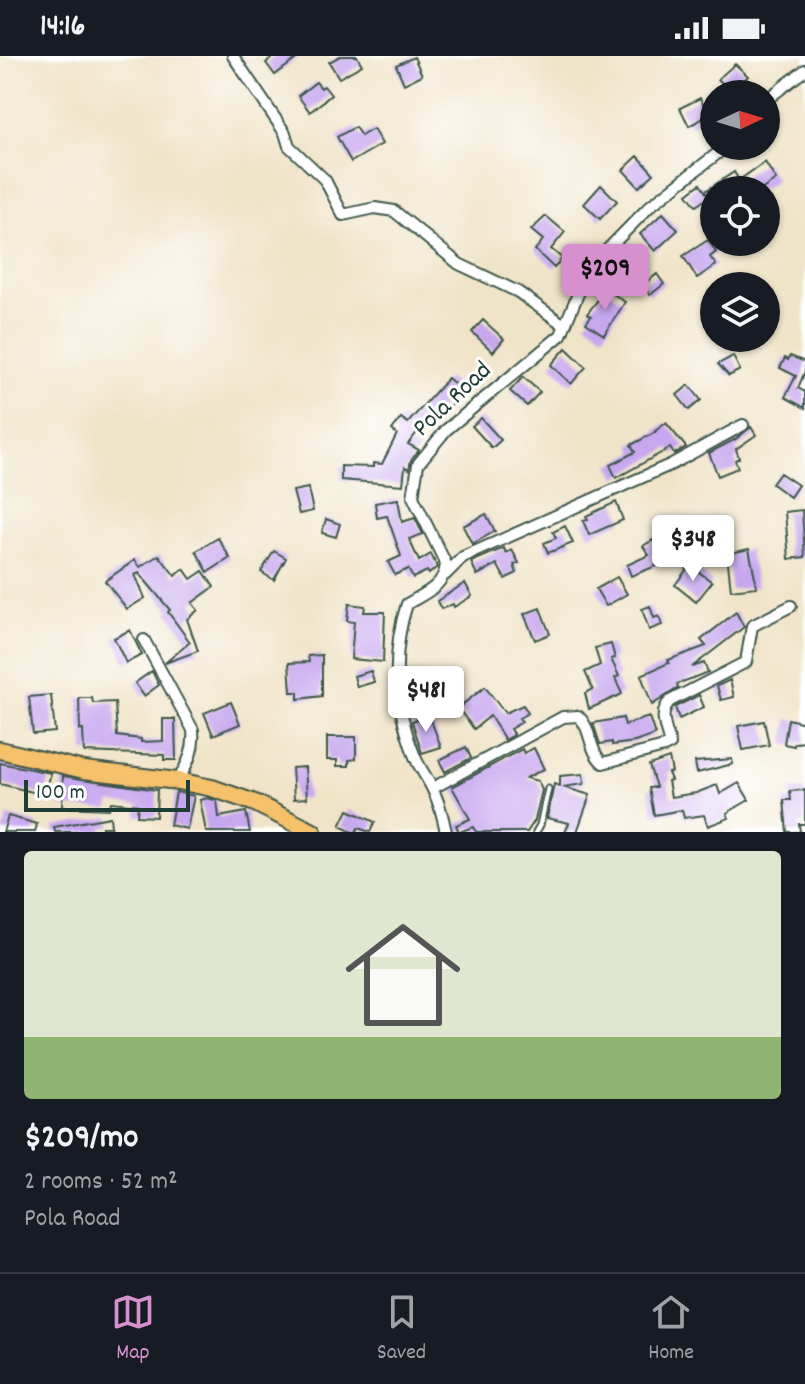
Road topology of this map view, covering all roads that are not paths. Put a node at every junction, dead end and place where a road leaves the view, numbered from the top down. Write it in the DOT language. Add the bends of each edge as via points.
graph roads {
  1 [pos="233,56"];
  2 [pos="805,70"];
  3 [pos="780,89"];
  4 [pos="709,160"];
  5 [pos="564,325"];
  6 [pos="743,425"];
  7 [pos="445,575"];
  8 [pos="791,606"];
  9 [pos="144,640"];
  10 [pos="0,750"];
  11 [pos="178,781"];
  12 [pos="433,788"];
  13 [pos="548,789"];
  14 [pos="313,832"];
  15 [pos="446,832"];
  16 [pos="536,832"];
  1 -- 5 [label="street" via="289,146 325,180 343,215 375,208 394,211 459,264 518,292"];
  2 -- 3 [label="street"];
  4 -- 5 [label="street, Pola Road" via="650,206 607,250 580,289"];
  5 -- 7 [label="street, Pola Road" via="561,335 446,430 418,464 413,497 446,564"];
  6 -- 7 [label="street" via="672,464 463,557"];
  7 -- 12 [label="street" via="407,604 396,660 403,718 416,759"];
  8 -- 12 [label="street" via="752,626 746,662 664,706 670,744 603,763 595,756 584,721 563,717"];
  9 -- 11 [label="street" via="193,730 191,757"];
  10 -- 11 [label="main road" via="84,770"];
  11 -- 14 [label="main road" via="255,803"];
  12 -- 15 [label="street"];
  13 -- 16 [label="lane"];
}
